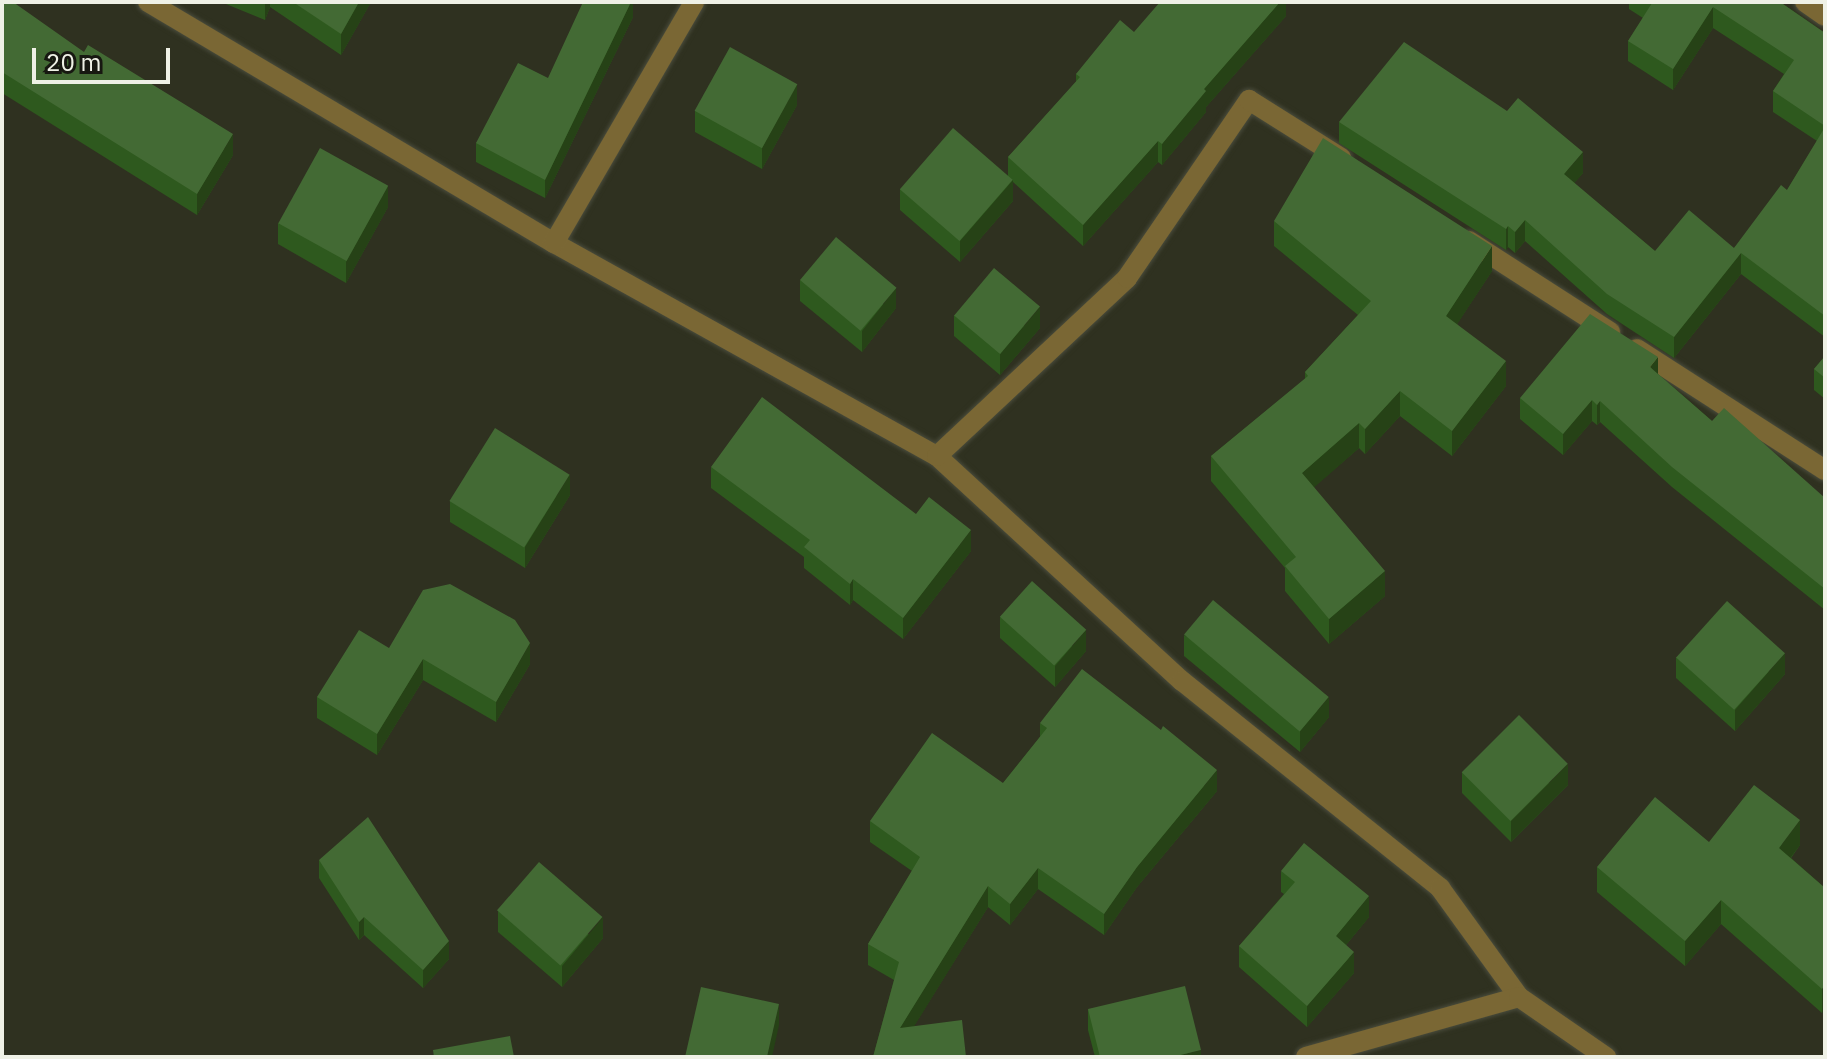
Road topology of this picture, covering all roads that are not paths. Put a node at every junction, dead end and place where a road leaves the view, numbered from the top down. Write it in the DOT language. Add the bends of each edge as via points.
graph roads {
  1 [pos="148,2"];
  2 [pos="694,2"];
  3 [pos="1805,2"];
  4 [pos="1825,16"];
  5 [pos="1356,169"];
  6 [pos="1450,229"];
  7 [pos="554,243"];
  8 [pos="937,456"];
  9 [pos="1825,470"];
  10 [pos="1519,997"];
  11 [pos="1306,1057"];
  12 [pos="1606,1057"];
  1 -- 7 [label="street"];
  2 -- 7 [label="street"];
  3 -- 4 [label="street"];
  5 -- 8 [label="street" via="1249,100 1127,278"];
  6 -- 9 [label="street"];
  7 -- 8 [label="street"];
  8 -- 10 [label="street" via="1182,681 1440,888"];
  10 -- 11 [label="street"];
  10 -- 12 [label="street"];
}
